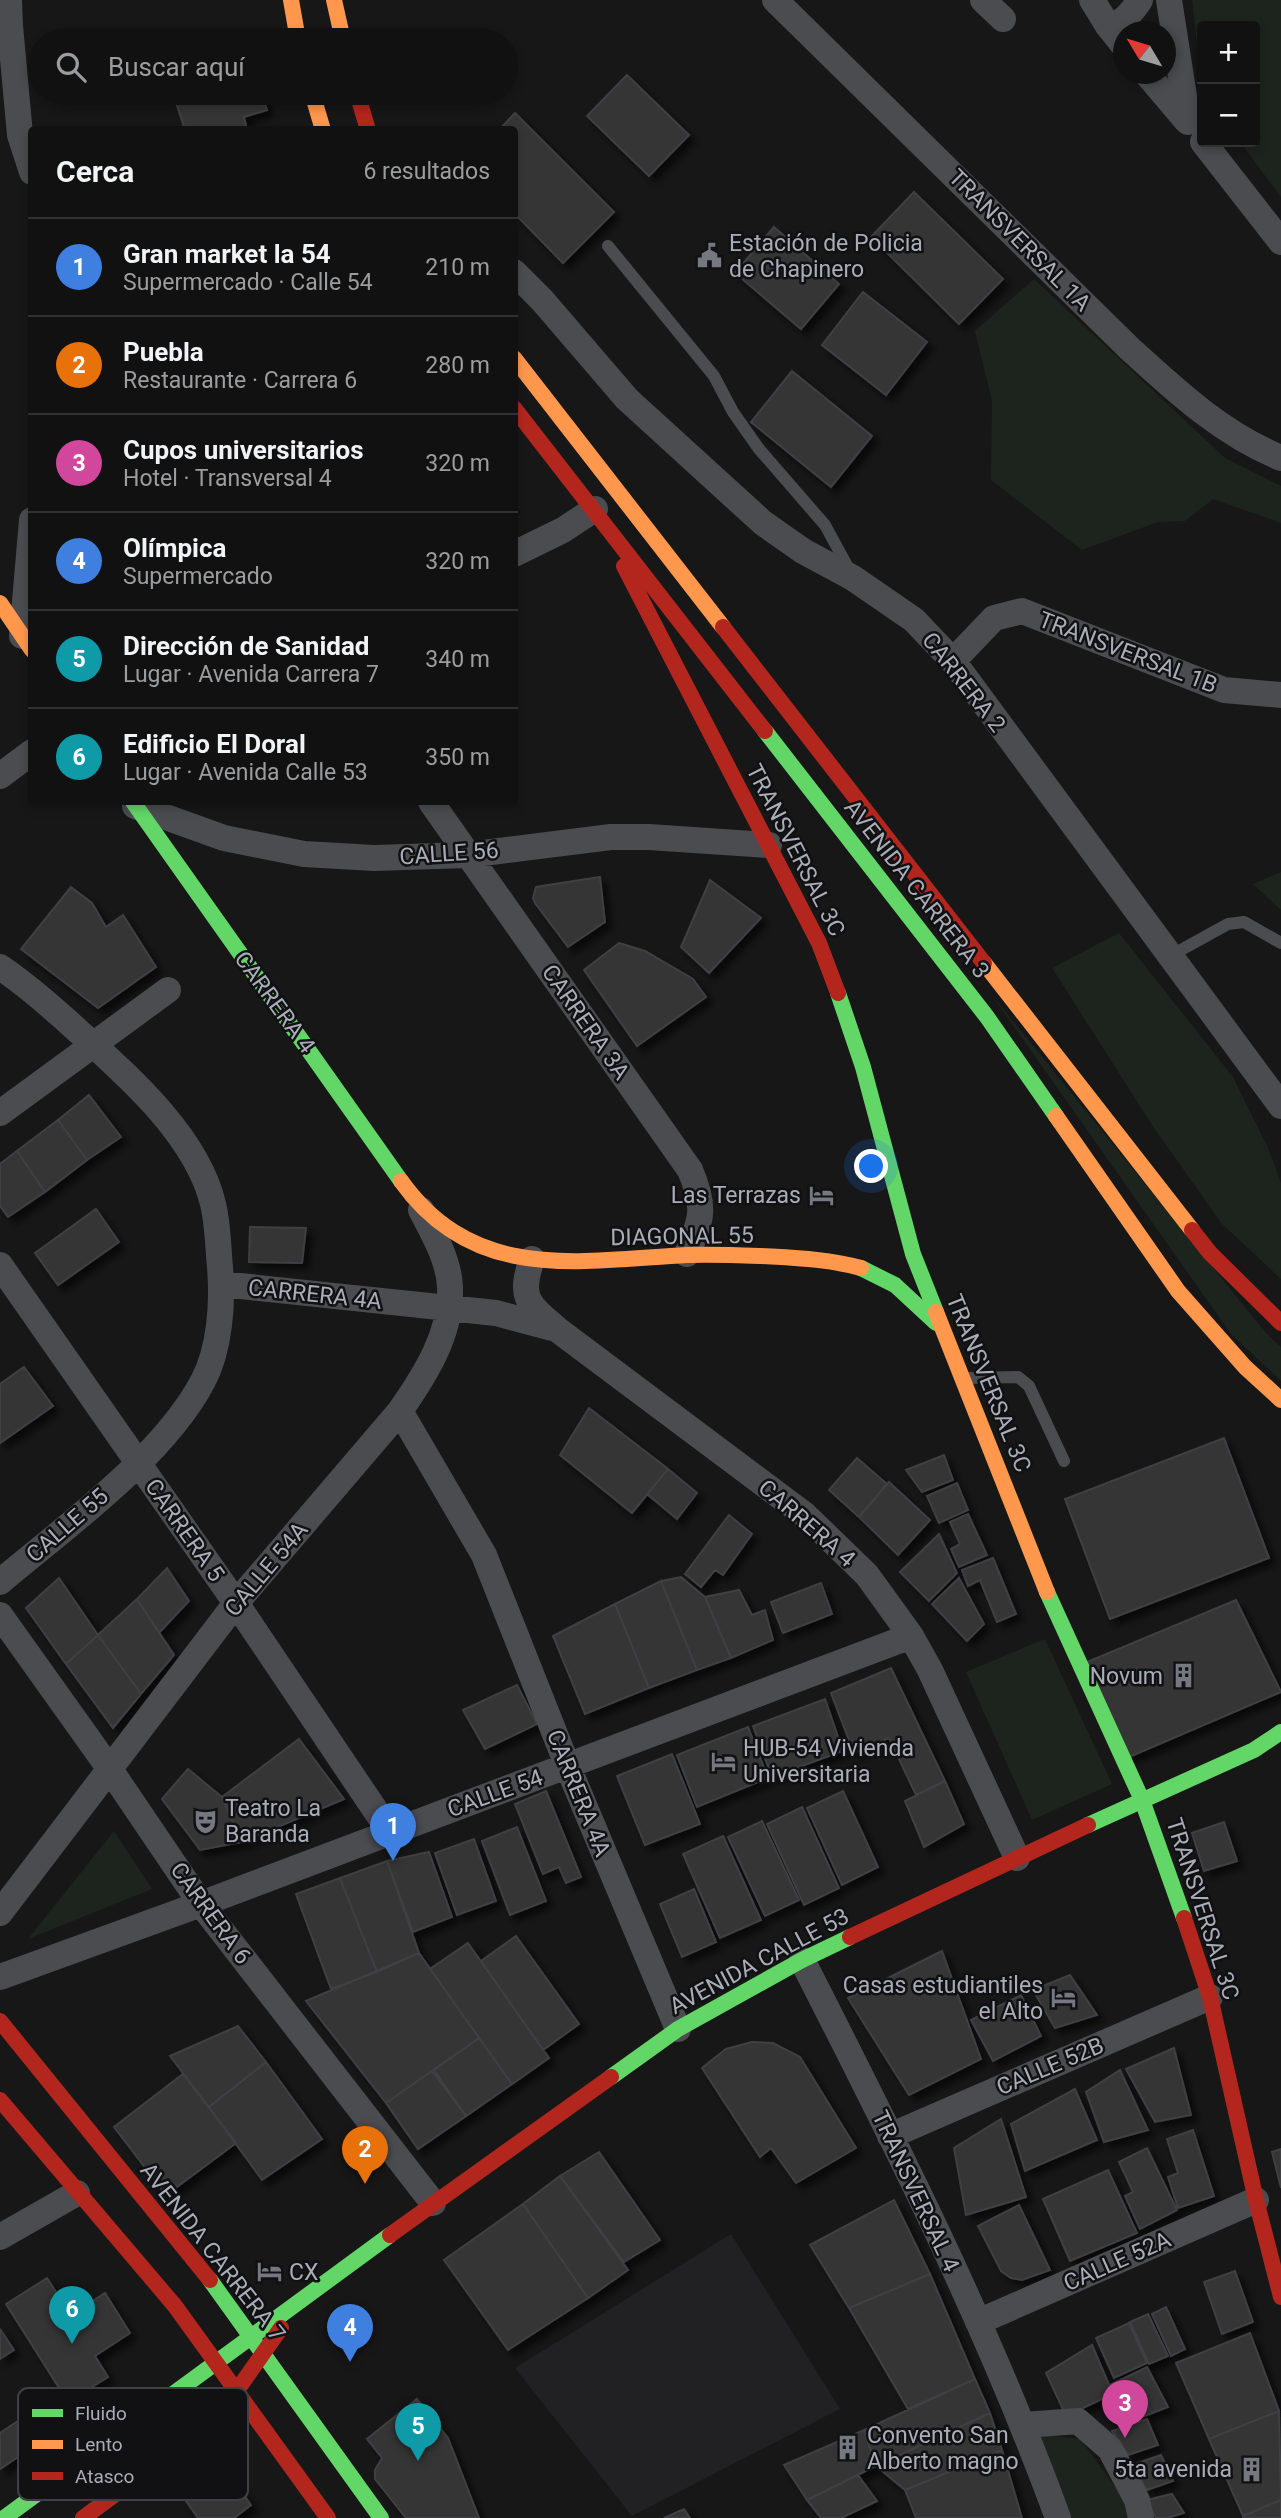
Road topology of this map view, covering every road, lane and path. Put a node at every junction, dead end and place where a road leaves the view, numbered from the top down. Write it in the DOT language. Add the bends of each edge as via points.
graph roads {
  1 [pos="9,0"];
  2 [pos="291,0"];
  3 [pos="334,0"];
  4 [pos="775,0"];
  5 [pos="983,0"];
  6 [pos="1092,0"];
  7 [pos="1140,0"];
  8 [pos="1169,0"];
  9 [pos="1003,19"];
  10 [pos="1122,21"];
  11 [pos="296,28"];
  12 [pos="340,28"];
  13 [pos="1113,32"];
  14 [pos="1155,84"];
  15 [pos="316,105"];
  16 [pos="361,105"];
  17 [pos="322,126"];
  18 [pos="367,126"];
  19 [pos="1197,131"];
  20 [pos="1197,134"];
  21 [pos="1207,147"];
  22 [pos="28,160"];
  23 [pos="1281,242"];
  24 [pos="608,246"];
  25 [pos="518,276"];
  26 [pos="518,363"];
  27 [pos="518,413"];
  28 [pos="1281,458"];
  29 [pos="595,509"];
  30 [pos="518,552"];
  31 [pos="853,578"];
  32 [pos="0,603"];
  33 [pos="28,612"];
  34 [pos="27,643"];
  35 [pos="953,661"];
  36 [pos="1281,695"];
  37 [pos="28,755"];
  38 [pos="0,776"];
  39 [pos="135,805"];
  40 [pos="137,805"];
  41 [pos="433,805"];
  42 [pos="769,845"];
  43 [pos="467,855"];
  44 [pos="1281,943"];
  45 [pos="1169,956"];
  46 [pos="0,967"];
  47 [pos="167,990"];
  48 [pos="93,1045"];
  49 [pos="1281,1106"];
  50 [pos="0,1113"];
  51 [pos="417,1203"];
  52 [pos="687,1254"];
  53 [pos="532,1259"];
  54 [pos="0,1265"];
  55 [pos="221,1284"];
  56 [pos="448,1308"];
  57 [pos="1281,1323"];
  58 [pos="942,1329"];
  59 [pos="558,1330"];
  60 [pos="962,1378"];
  61 [pos="1281,1400"];
  62 [pos="400,1411"];
  63 [pos="1064,1461"];
  64 [pos="137,1463"];
  65 [pos="0,1582"];
  66 [pos="236,1603"];
  67 [pos="0,1615"];
  68 [pos="911,1636"];
  69 [pos="1281,1732"];
  70 [pos="568,1766"];
  71 [pos="109,1769"];
  72 [pos="1142,1800"];
  73 [pos="390,1832"];
  74 [pos="1017,1858"];
  75 [pos="201,1904"];
  76 [pos="0,1913"];
  77 [pos="802,1961"];
  78 [pos="0,1977"];
  79 [pos="1210,1997"];
  80 [pos="0,2021"];
  81 [pos="678,2029"];
  82 [pos="0,2099"];
  83 [pos="890,2136"];
  84 [pos="77,2193"];
  85 [pos="1256,2200"];
  86 [pos="433,2203"];
  87 [pos="0,2237"];
  88 [pos="1281,2297"];
  89 [pos="300,2302"];
  90 [pos="978,2322"];
  91 [pos="252,2336"];
  92 [pos="263,2353"];
  93 [pos="216,2362"];
  94 [pos="181,2388"];
  95 [pos="235,2388"];
  96 [pos="239,2388"];
  97 [pos="248,2406"];
  98 [pos="1024,2425"];
  99 [pos="28,2500"];
  100 [pos="107,2500"];
  101 [pos="4,2518"];
  102 [pos="83,2518"];
  103 [pos="328,2518"];
  104 [pos="381,2518"];
  105 [pos="1058,2518"];
  106 [pos="1141,2518"];
  1 -- 22 [label="street" via="20,135"];
  2 -- 11 [label="main road"];
  3 -- 12 [label="main road"];
  4 -- 28 [label="street, TRANSVERSAL 1A" via="1160,376 1230,433"];
  5 -- 9 [label="street"];
  6 -- 13 [label="street"];
  7 -- 10 [label="street"];
  8 -- 19 [label="street" via="1173,37"];
  14 -- 20 [label="street"];
  15 -- 17 [label="main road"];
  16 -- 18 [label="main road"];
  21 -- 23 [label="street"];
  24 -- 31 [label="lane" via="714,376 759,449 825,526"];
  25 -- 31 [label="street, CARRERA 2" via="628,399 753,514 803,551"];
  26 -- 57 [label="main road, AVENIDA CARRERA 3" via="1210,1253"];
  27 -- 29 [label="main road, AVENIDA CARRERA 3"];
  29 -- 30 [label="street"];
  29 -- 42 [label="main road, TRANSVERSAL 3C"];
  29 -- 61 [label="main road, AVENIDA CARRERA 3" via="988,1017 1178,1291 1227,1349"];
  31 -- 35 [label="street, CARRERA 2" via="914,620"];
  32 -- 34 [label="main road"];
  33 -- 34 [label="street"];
  35 -- 36 [label="street, TRANSVERSAL 1B" via="994,618 1022,611 1224,690"];
  35 -- 45 [label="street, CARRERA 2"];
  37 -- 38 [label="street"];
  39 -- 51 [label="main road, CARRERA 4"];
  40 -- 43 [label="street, CALLE 56" via="224,838 304,854 374,858"];
  41 -- 43 [label="street, CARRERA 3A"];
  42 -- 43 [label="street, CALLE 56" via="611,837"];
  42 -- 58 [label="main road, TRANSVERSAL 3C" via="819,943 845,1011 913,1254"];
  43 -- 52 [label="street, CARRERA 3A" via="691,1170 701,1222"];
  44 -- 45 [label="lane" via="1244,922 1228,924"];
  45 -- 49 [label="street, CARRERA 2"];
  46 -- 48 [label="street, CARRERA 4A"];
  47 -- 48 [label="street"];
  48 -- 50 [label="street"];
  48 -- 55 [label="street, CARRERA 4A" via="163,1113 195,1158 213,1203"];
  51 -- 53 [label="main road, DIAGONAL 55" via="469,1241 498,1253"];
  51 -- 56 [label="street, CALLE 54A" via="446,1268"];
  52 -- 53 [label="main road, DIAGONAL 55" via="597,1261"];
  52 -- 58 [label="main road, DIAGONAL 55" via="813,1258 864,1270 887,1280"];
  53 -- 59 [label="street, CARRERA 4" via="525,1293 531,1306"];
  54 -- 64 [label="street, CARRERA 5"];
  55 -- 56 [label="street, CARRERA 4A"];
  55 -- 64 [label="street, CALLE 55" via="219,1330 204,1379 180,1416"];
  56 -- 59 [label="street, CARRERA 4A" via="496,1313"];
  56 -- 62 [label="street, CALLE 54A" via="438,1347"];
  58 -- 60 [label="main road, TRANSVERSAL 3C"];
  59 -- 68 [label="street, CARRERA 4" via="805,1515 867,1575"];
  60 -- 63 [label="lane" via="1018,1377 1029,1386"];
  60 -- 72 [label="main road, TRANSVERSAL 3C" via="1056,1613"];
  62 -- 66 [label="street, CALLE 54A"];
  62 -- 70 [label="street, CARRERA 4A" via="484,1555"];
  64 -- 65 [label="street, CALLE 55"];
  64 -- 66 [label="street, CARRERA 5"];
  66 -- 71 [label="street, CALLE 54A"];
  66 -- 73 [label="street, CARRERA 5"];
  67 -- 71 [label="street, CARRERA 6"];
  68 -- 70 [label="street, CALLE 54"];
  68 -- 74 [label="street, CARRERA 4"];
  69 -- 72 [label="main road, AVENIDA CALLE 53" via="1254,1750"];
  70 -- 73 [label="street, CALLE 54"];
  70 -- 81 [label="street, CARRERA 4A"];
  71 -- 75 [label="street, CARRERA 6"];
  71 -- 76 [label="street, CALLE 54A"];
  72 -- 74 [label="main road, AVENIDA CALLE 53"];
  72 -- 79 [label="main road, TRANSVERSAL 3C"];
  73 -- 75 [label="street, CALLE 54"];
  74 -- 77 [label="main road, AVENIDA CALLE 53"];
  75 -- 78 [label="street, CALLE 54"];
  75 -- 86 [label="street, CARRERA 6"];
  77 -- 81 [label="main road, AVENIDA CALLE 53"];
  77 -- 83 [label="street, TRANSVERSAL 4"];
  79 -- 83 [label="street, CALLE 52B"];
  79 -- 85 [label="main road, TRANSVERSAL 3C"];
  80 -- 91 [label="main road, AVENIDA CARRERA 7"];
  81 -- 86 [label="main road, AVENIDA CALLE 53"];
  82 -- 84 [label="main road"];
  83 -- 90 [label="street, TRANSVERSAL 4"];
  84 -- 87 [label="street"];
  84 -- 93 [label="main road" via="175,2306"];
  85 -- 88 [label="main road, TRANSVERSAL 3C"];
  85 -- 90 [label="street, CALLE 52A"];
  86 -- 89 [label="main road, AVENIDA CALLE 53"];
  89 -- 91 [label="main road, AVENIDA CALLE 53"];
  89 -- 92 [label="main road, AVENIDA CALLE 53"];
  90 -- 98 [label="street, TRANSVERSAL 4"];
  91 -- 92 [label="main road, AVENIDA CARRERA 7"];
  91 -- 93 [label="main road, AVENIDA CALLE 53"];
  92 -- 96 [label="main road, AVENIDA CALLE 53"];
  92 -- 104 [label="main road, AVENIDA CARRERA 7"];
  93 -- 94 [label="main road, AVENIDA CALLE 53"];
  93 -- 95 [label="main road"];
  97 -- 103 [label="main road"];
  98 -- 105 [label="street, TRANSVERSAL 4"];
  98 -- 106 [label="street" via="1078,2421 1110,2449 1137,2500"];
  99 -- 101 [label="main road, AVENIDA CALLE 53"];
  100 -- 102 [label="main road, AVENIDA CALLE 53"];
}
